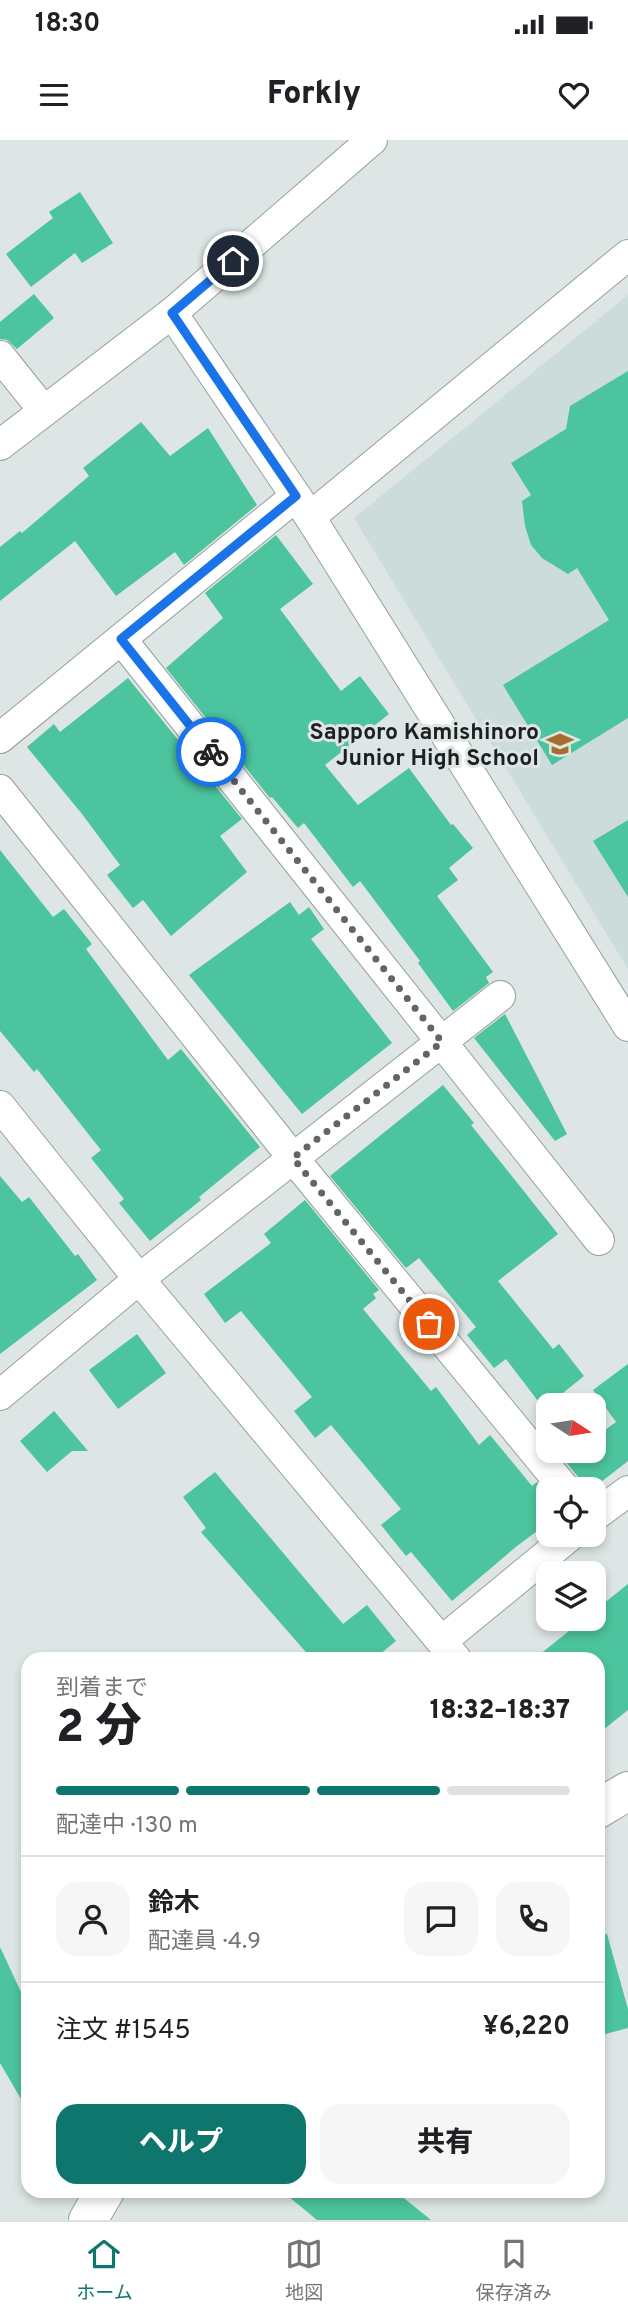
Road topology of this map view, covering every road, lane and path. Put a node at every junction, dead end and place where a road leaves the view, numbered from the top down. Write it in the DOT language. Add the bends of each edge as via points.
graph roads {
  1 [pos="372,140"];
  2 [pos="628,256"];
  3 [pos="172,313"];
  4 [pos="0,356"];
  5 [pos="44,411"];
  6 [pos="0,445"];
  7 [pos="303,506"];
  8 [pos="121,639"];
  9 [pos="0,738"];
  10 [pos="0,790"];
  11 [pos="500,996"];
  12 [pos="628,1026"];
  13 [pos="442,1042"];
  14 [pos="0,1106"];
  15 [pos="293,1158"];
  16 [pos="599,1240"];
  17 [pos="139,1279"];
  18 [pos="0,1395"];
  19 [pos="555,1477"];
  20 [pos="628,1491"];
  21 [pos="606,1507"];
  22 [pos="558,1547"];
  23 [pos="449,1650"];
  24 [pos="628,1790"];
  25 [pos="605,1805"];
  26 [pos="101,2198"];
  27 [pos="88,2220"];
  1 -- 3 [label="street"];
  2 -- 7 [label="street"];
  3 -- 5 [label="street"];
  3 -- 7 [label="street"];
  4 -- 5 [label="street"];
  5 -- 6 [label="street"];
  7 -- 8 [label="street"];
  7 -- 12 [label="street"];
  8 -- 9 [label="street"];
  8 -- 13 [label="street"];
  10 -- 15 [label="street"];
  11 -- 13 [label="street"];
  13 -- 15 [label="street"];
  13 -- 16 [label="street"];
  14 -- 17 [label="street"];
  15 -- 17 [label="street"];
  15 -- 19 [label="street"];
  17 -- 18 [label="street"];
  17 -- 23 [label="street"];
  20 -- 21 [label="street"];
  22 -- 23 [label="street"];
  24 -- 25 [label="main road"];
  26 -- 27 [label="main road"];
}
